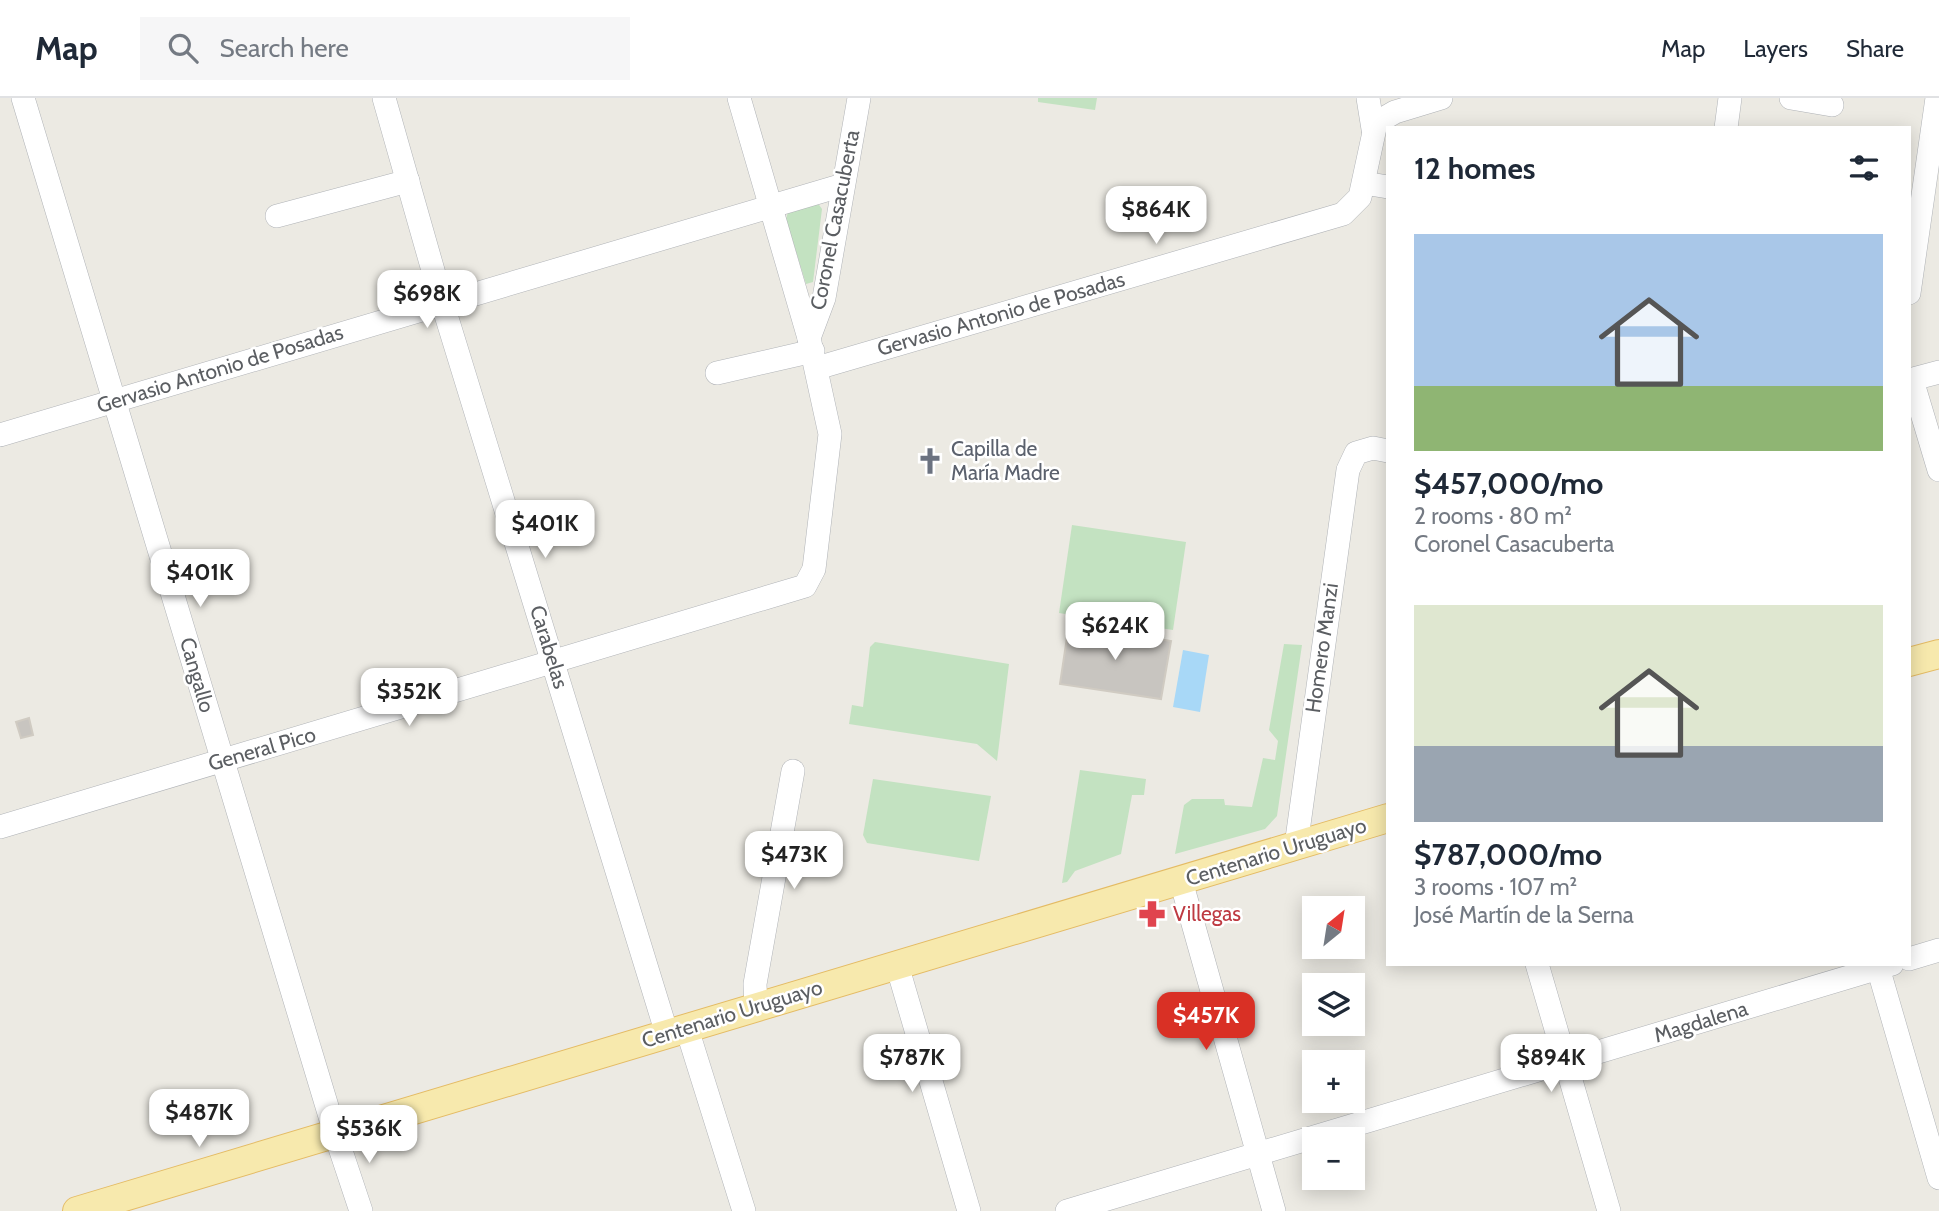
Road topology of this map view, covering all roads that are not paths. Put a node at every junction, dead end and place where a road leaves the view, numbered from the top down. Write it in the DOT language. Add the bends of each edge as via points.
graph roads {
  1 [pos="23,98"];
  2 [pos="384,98"];
  3 [pos="739,98"];
  4 [pos="859,98"];
  5 [pos="1368,98"];
  6 [pos="1441,98"];
  7 [pos="1730,98"];
  8 [pos="1791,98"];
  9 [pos="1937,98"];
  10 [pos="1832,110"];
  11 [pos="1726,126"];
  12 [pos="1373,130"];
  13 [pos="408,181"];
  14 [pos="1364,183"];
  15 [pos="843,185"];
  16 [pos="1386,187"];
  17 [pos="769,205"];
  18 [pos="276,216"];
  19 [pos="1911,279"];
  20 [pos="442,302"];
  21 [pos="813,353"];
  22 [pos="1939,372"];
  23 [pos="717,373"];
  24 [pos="1911,380"];
  25 [pos="116,401"];
  26 [pos="0,435"];
  27 [pos="1386,450"];
  28 [pos="1939,470"];
  29 [pos="1939,654"];
  30 [pos="1911,661"];
  31 [pos="554,662"];
  32 [pos="222,760"];
  33 [pos="793,771"];
  34 [pos="1386,819"];
  35 [pos="0,827"];
  36 [pos="1296,846"];
  37 [pos="1181,881"];
  38 [pos="1939,950"];
  39 [pos="1911,958"];
  40 [pos="897,965"];
  41 [pos="1538,966"];
  42 [pos="1882,966"];
  43 [pos="756,1007"];
  44 [pos="677,1031"];
  45 [pos="1564,1064"];
  46 [pos="335,1133"];
  47 [pos="1257,1154"];
  48 [pos="1939,1178"];
  49 [pos="77,1211"];
  50 [pos="361,1211"];
  51 [pos="744,1211"];
  52 [pos="969,1211"];
  53 [pos="1067,1211"];
  54 [pos="1274,1211"];
  55 [pos="1609,1211"];
  1 -- 25 [label="street, Cangallo"];
  2 -- 13 [label="street, Carabelas"];
  3 -- 17 [label="street"];
  4 -- 15 [label="street, Coronel Casacuberta"];
  5 -- 12 [label="street, Gervasio Antonio de Posadas"];
  6 -- 12 [label="street" via="1395,112 1376,123"];
  7 -- 11 [label="street"];
  8 -- 10 [label="street"];
  9 -- 19 [label="street"];
  12 -- 14 [label="street, Gervasio Antonio de Posadas"];
  13 -- 18 [label="street"];
  13 -- 20 [label="street, Carabelas"];
  14 -- 16 [label="street"];
  14 -- 21 [label="street, Gervasio Antonio de Posadas" via="1360,197 1343,214"];
  15 -- 17 [label="street, Gervasio Antonio de Posadas"];
  15 -- 21 [label="street, Coronel Casacuberta"];
  17 -- 20 [label="street, Gervasio Antonio de Posadas"];
  17 -- 21 [label="street"];
  20 -- 25 [label="street, Gervasio Antonio de Posadas"];
  20 -- 31 [label="street, Carabelas"];
  21 -- 23 [label="street, Gervasio Antonio de Posadas"];
  21 -- 31 [label="street, General Pico" via="828,424 829,459 814,569 805,586"];
  22 -- 24 [label="street"];
  24 -- 28 [label="street"];
  25 -- 26 [label="street, Gervasio Antonio de Posadas"];
  25 -- 32 [label="street, Cangallo"];
  27 -- 36 [label="street, Homero Manzi" via="1356,453 1348,470"];
  29 -- 30 [label="main road"];
  31 -- 32 [label="street, General Pico"];
  31 -- 44 [label="street, Carabelas"];
  32 -- 35 [label="street, General Pico"];
  32 -- 46 [label="street, Cangallo"];
  33 -- 43 [label="street" via="755,984"];
  34 -- 36 [label="main road, Centenario Uruguayo"];
  36 -- 37 [label="main road, Centenario Uruguayo"];
  37 -- 40 [label="main road, Centenario Uruguayo"];
  37 -- 47 [label="street"];
  38 -- 39 [label="street"];
  40 -- 43 [label="main road, Centenario Uruguayo"];
  40 -- 52 [label="street"];
  41 -- 45 [label="street"];
  42 -- 45 [label="street, Magdalena"];
  42 -- 48 [label="street"];
  43 -- 44 [label="main road, Centenario Uruguayo"];
  44 -- 46 [label="main road, Centenario Uruguayo"];
  44 -- 51 [label="street, Carabelas"];
  45 -- 47 [label="street, Magdalena"];
  45 -- 55 [label="street"];
  46 -- 49 [label="main road, Centenario Uruguayo"];
  46 -- 50 [label="street, Cangallo"];
  47 -- 53 [label="street, Magdalena"];
  47 -- 54 [label="street"];
}
